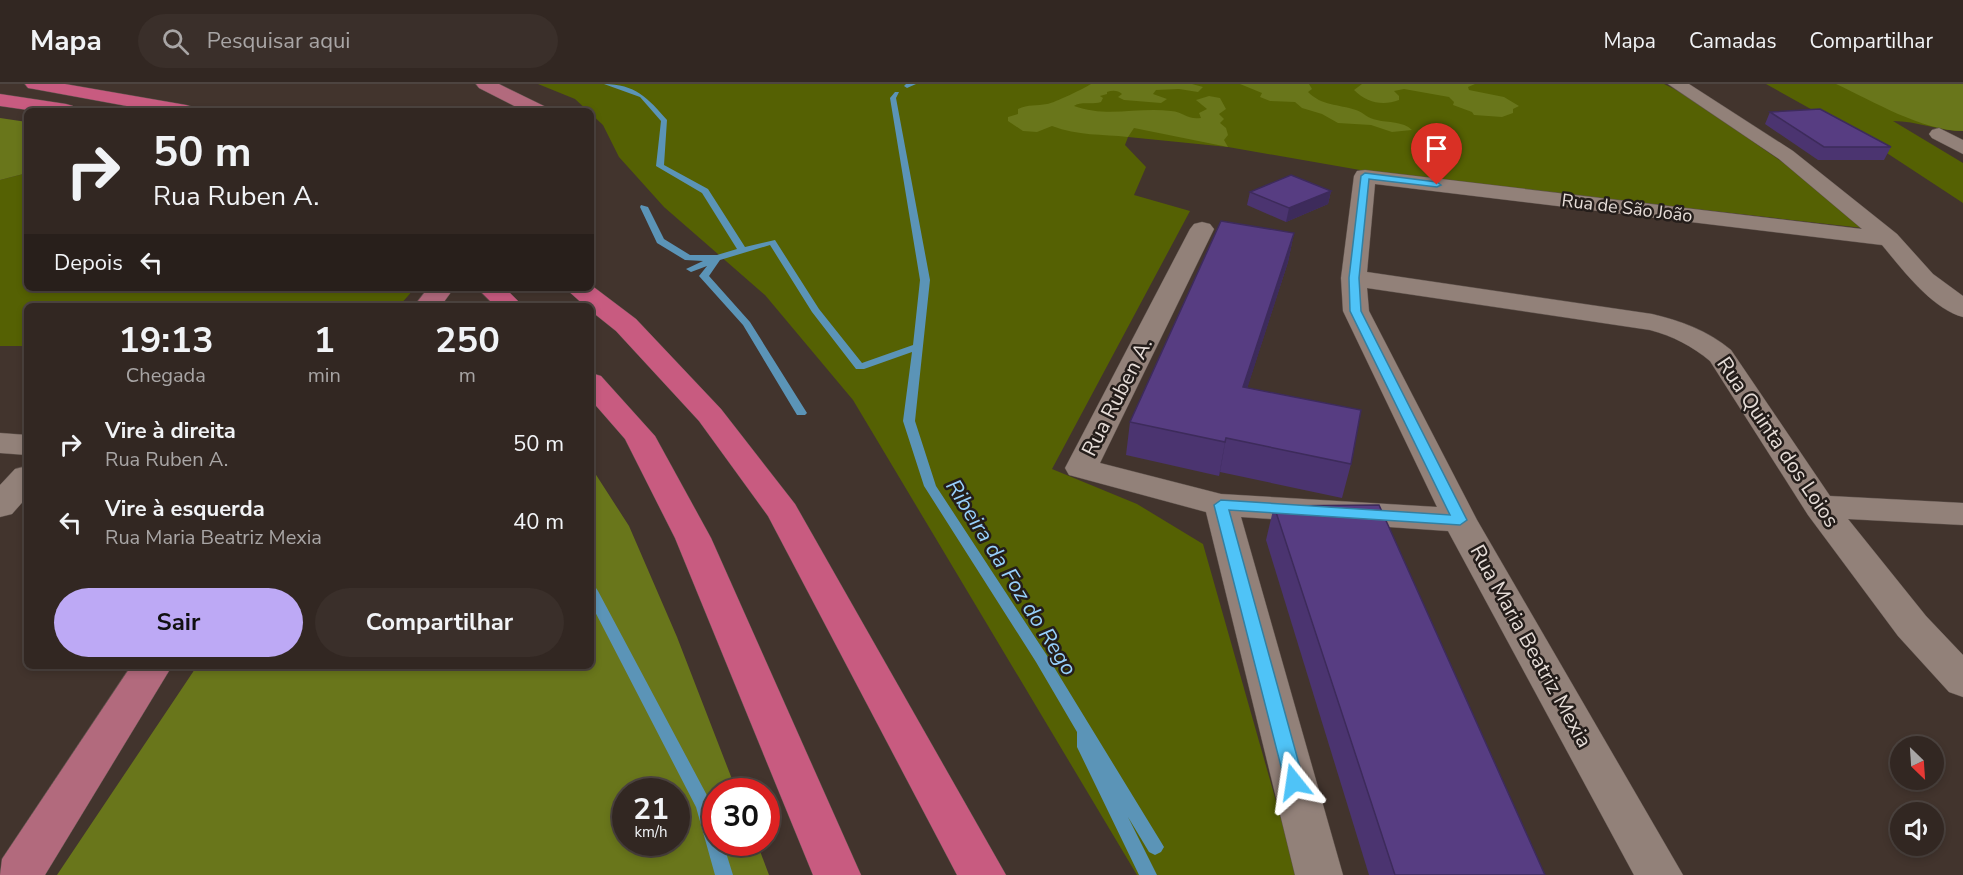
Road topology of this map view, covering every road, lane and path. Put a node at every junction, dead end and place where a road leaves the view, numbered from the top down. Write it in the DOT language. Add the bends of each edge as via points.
graph roads {
  1 [pos="34,84"];
  2 [pos="485,84"];
  3 [pos="1686,89"];
  4 [pos="0,100"];
  5 [pos="52,108"];
  6 [pos="169,108"];
  7 [pos="533,108"];
  8 [pos="1939,134"];
  9 [pos="1963,148"];
  10 [pos="1365,176"];
  11 [pos="1202,229"];
  12 [pos="1889,239"];
  13 [pos="1920,274"];
  14 [pos="1354,278"];
  15 [pos="1963,280"];
  16 [pos="439,291"];
  17 [pos="493,291"];
  18 [pos="582,291"];
  19 [pos="429,303"];
  20 [pos="507,303"];
  21 [pos="1963,309"];
  22 [pos="594,385"];
  23 [pos="0,443"];
  24 [pos="24,445"];
  25 [pos="24,479"];
  26 [pos="1221,505"];
  27 [pos="0,506"];
  28 [pos="1820,507"];
  29 [pos="1963,514"];
  30 [pos="1460,520"];
  31 [pos="150,669"];
  32 [pos="1963,681"];
  33 [pos="19,875"];
  34 [pos="837,875"];
  35 [pos="982,875"];
  36 [pos="1319,875"];
  37 [pos="1659,875"];
  1 -- 6 [label="highway"];
  2 -- 7 [label="main road"];
  3 -- 12 [label="street" via="1786,155"];
  4 -- 5 [label="highway"];
  8 -- 9 [label="street"];
  10 -- 12 [label="street, Rua de São João"];
  10 -- 14 [label="street, Rua Maria Beatriz Mexia"];
  11 -- 26 [label="street, Rua Ruben A." via="1081,468"];
  12 -- 13 [label="street"];
  13 -- 15 [label="street"];
  13 -- 21 [label="street"];
  14 -- 28 [label="street, Rua Quinta dos Loios" via="1680,329 1721,356"];
  14 -- 30 [label="street, Rua Maria Beatriz Mexia" via="1356,311"];
  16 -- 19 [label="main road"];
  17 -- 20 [label="highway"];
  18 -- 35 [label="highway" via="626,325 710,415 783,512"];
  22 -- 34 [label="highway" via="639,436 693,538"];
  23 -- 24 [label="street"];
  25 -- 27 [label="street"];
  26 -- 30 [label="street, Rua Ruben A."];
  26 -- 36 [label="street"];
  28 -- 29 [label="street"];
  28 -- 32 [label="street, Rua Quinta dos Loios" via="1912,626"];
  30 -- 37 [label="street, Rua Maria Beatriz Mexia"];
  31 -- 33 [label="main road"];
}
